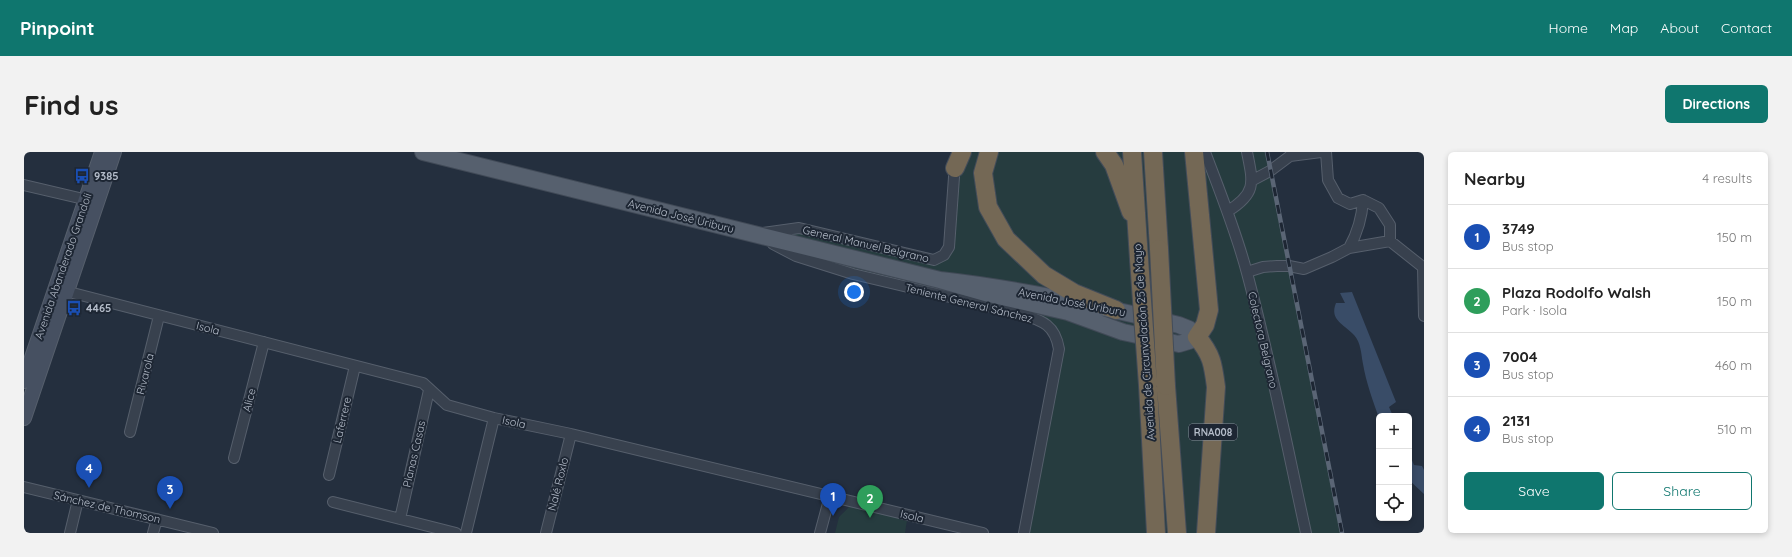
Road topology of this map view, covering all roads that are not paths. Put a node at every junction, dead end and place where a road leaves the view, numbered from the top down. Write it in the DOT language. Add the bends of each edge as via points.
graph roads {
  1 [pos="102,152"];
  2 [pos="114,152"];
  3 [pos="423,152"];
  4 [pos="989,152"];
  5 [pos="1105,152"];
  6 [pos="1132,152"];
  7 [pos="1153,152"];
  8 [pos="1194,152"];
  9 [pos="1205,152"];
  10 [pos="1247,152"];
  11 [pos="1321,152"];
  12 [pos="1326,152"];
  13 [pos="1291,154"];
  14 [pos="958,157"];
  15 [pos="1253,180"];
  16 [pos="24,185"];
  17 [pos="1363,200"];
  18 [pos="91,201"];
  19 [pos="1228,211"];
  20 [pos="1136,224"];
  21 [pos="755,234"];
  22 [pos="1390,241"];
  23 [pos="1349,248"];
  24 [pos="1424,267"];
  25 [pos="1247,272"];
  26 [pos="940,280"];
  27 [pos="61,290"];
  28 [pos="1116,310"];
  29 [pos="159,316"];
  30 [pos="1424,316"];
  31 [pos="1197,337"];
  32 [pos="264,342"];
  33 [pos="355,366"];
  34 [pos="24,381"];
  35 [pos="429,390"];
  36 [pos="24,418"];
  37 [pos="494,418"];
  38 [pos="130,432"];
  39 [pos="571,434"];
  40 [pos="234,458"];
  41 [pos="329,475"];
  42 [pos="24,487"];
  43 [pos="830,496"];
  44 [pos="78,500"];
  45 [pos="333,502"];
  46 [pos="157,519"];
  47 [pos="400,519"];
  48 [pos="70,533"];
  49 [pos="153,533"];
  50 [pos="213,533"];
  51 [pos="456,533"];
  52 [pos="466,533"];
  53 [pos="546,533"];
  54 [pos="820,533"];
  55 [pos="984,533"];
  56 [pos="1024,533"];
  57 [pos="1156,533"];
  58 [pos="1177,533"];
  59 [pos="1206,533"];
  60 [pos="1306,533"];
  1 -- 18 [label="street, Avenida Abanderado Grandoli"];
  2 -- 18 [label="street, Avenida Abanderado Grandoli"];
  3 -- 21 [label="main road, Avenida José Uriburu"];
  4 -- 28 [label="highway" via="983,173 988,207 1006,239 1044,275 1074,293"];
  5 -- 20 [label="highway" via="1114,165"];
  6 -- 20 [label="highway, Avenida de Circunvalación 25 de Mayo"];
  7 -- 58 [label="highway, Avenida de Circunvalación 25 de Mayo, bridge"];
  8 -- 31 [label="highway" via="1210,310 1205,325"];
  9 -- 19 [label="street, Colectora Belgrano"];
  10 -- 15 [label="street"];
  11 -- 13 [label="street"];
  12 -- 17 [label="street" via="1328,180 1338,198 1350,204"];
  13 -- 15 [label="street" via="1270,171"];
  14 -- 21 [label="street, General Manuel Belgrano" via="949,247 944,255 934,260 799,228"];
  15 -- 19 [label="street" via="1249,193"];
  16 -- 18 [label="street"];
  17 -- 22 [label="street" via="1379,208 1390,224"];
  17 -- 23 [label="street" via="1358,232"];
  18 -- 27 [label="street, Avenida Abanderado Grandoli"];
  19 -- 25 [label="street, Colectora Belgrano"];
  20 -- 57 [label="highway, Avenida de Circunvalación 25 de Mayo, bridge"];
  21 -- 26 [label="main road, Avenida José Uriburu"];
  21 -- 56 [label="street, Teniente General Sánchez" via="796,256 846,272 1022,314 1050,327 1059,349"];
  22 -- 23 [label="street"];
  22 -- 24 [label="street"];
  23 -- 25 [label="street" via="1304,269 1277,266"];
  24 -- 30 [label="street"];
  25 -- 60 [label="street, Colectora Belgrano"];
  26 -- 28 [label="main road, Avenida José Uriburu" via="986,285"];
  26 -- 31 [label="main road, Avenida José Uriburu" via="1068,312 1123,332 1179,344"];
  27 -- 29 [label="street, Isola"];
  27 -- 34 [label="street, Avenida Abanderado Grandoli"];
  27 -- 36 [label="street, Avenida Abanderado Grandoli"];
  28 -- 31 [label="main road, Avenida José Uriburu" via="1179,325 1189,329"];
  29 -- 32 [label="street, Isola"];
  29 -- 38 [label="street, Rivarola"];
  31 -- 59 [label="highway, RNA008" via="1214,366 1216,387"];
  32 -- 33 [label="street, Isola"];
  32 -- 40 [label="street, Alice"];
  33 -- 35 [label="street, Isola" via="423,383"];
  33 -- 41 [label="street, Laferrere"];
  35 -- 37 [label="street, Isola" via="446,405"];
  35 -- 47 [label="street, Planas Casas"];
  37 -- 39 [label="street, Isola"];
  37 -- 52 [label="street"];
  39 -- 43 [label="street, Isola"];
  39 -- 53 [label="street, Nalé Roxlo"];
  42 -- 44 [label="street, Sánchez de Thomson"];
  43 -- 54 [label="street"];
  43 -- 55 [label="street, Isola"];
  44 -- 46 [label="street, Sánchez de Thomson"];
  44 -- 48 [label="street"];
  45 -- 47 [label="street"];
  46 -- 49 [label="street"];
  46 -- 50 [label="street, Sánchez de Thomson"];
  47 -- 51 [label="street"];
}
